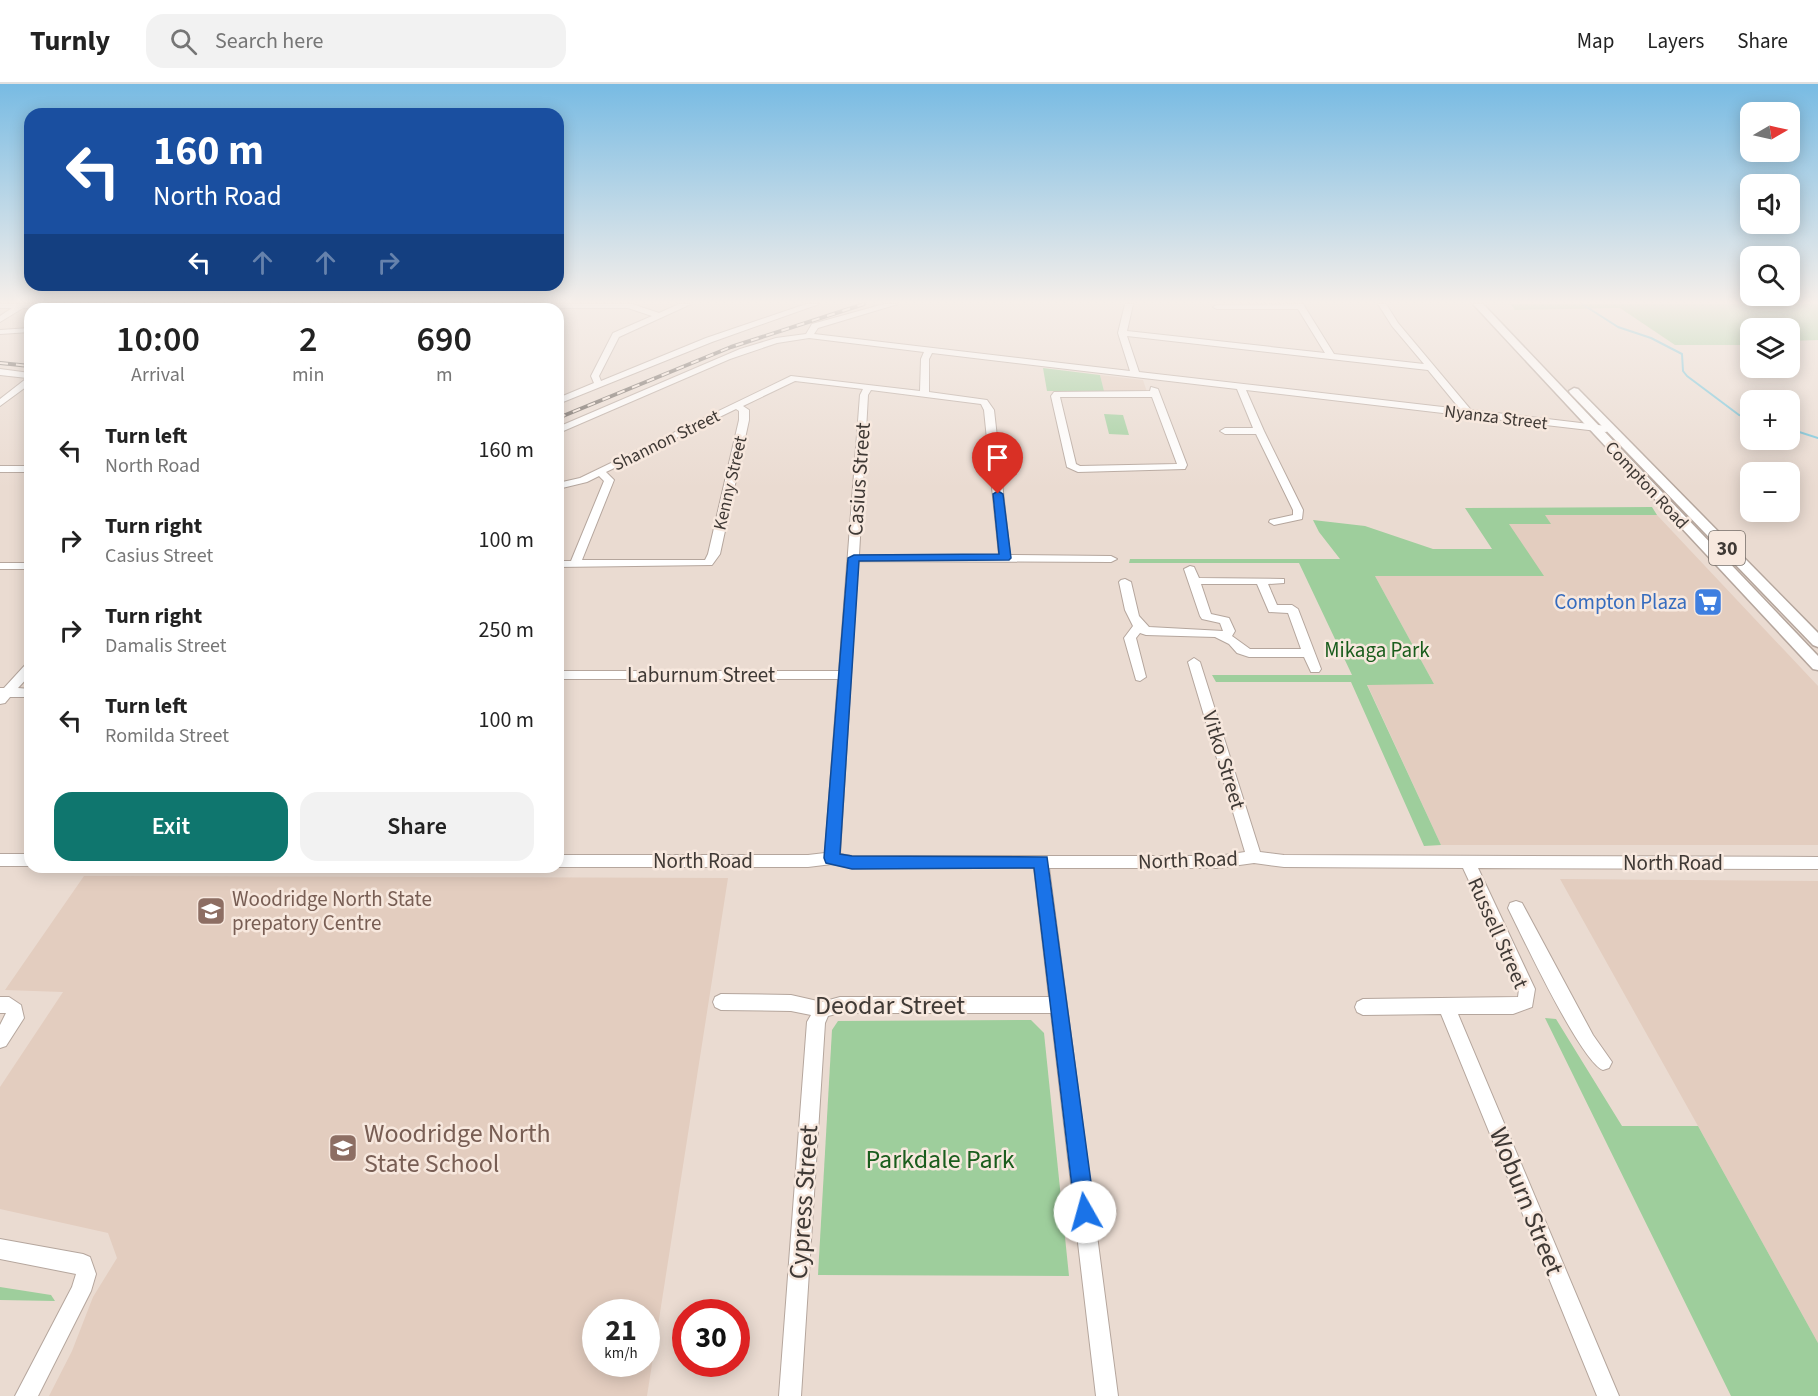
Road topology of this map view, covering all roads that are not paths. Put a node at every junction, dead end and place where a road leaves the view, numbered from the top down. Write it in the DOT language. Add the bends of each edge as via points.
graph roads {
  1 [pos="601,365"];
  2 [pos="650,365"];
  3 [pos="713,365"];
  4 [pos="925,365"];
  5 [pos="1069,365"];
  6 [pos="1132,365"];
  7 [pos="1409,365"];
  8 [pos="1431,365"];
  9 [pos="1534,365"];
  10 [pos="1549,365"];
  11 [pos="1433,368"];
  12 [pos="0,372"];
  13 [pos="1135,373"];
  14 [pos="24,375"];
  15 [pos="24,385"];
  16 [pos="601,386"];
  17 [pos="1240,386"];
  18 [pos="868,387"];
  19 [pos="1155,391"];
  20 [pos="924,393"];
  21 [pos="564,400"];
  22 [pos="0,403"];
  23 [pos="737,406"];
  24 [pos="1468,413"];
  25 [pos="564,427"];
  26 [pos="1594,429"];
  27 [pos="1611,429"];
  28 [pos="1225,431"];
  29 [pos="1259,431"];
  30 [pos="620,462"];
  31 [pos="0,469"];
  32 [pos="24,469"];
  33 [pos="596,474"];
  34 [pos="609,481"];
  35 [pos="564,485"];
  36 [pos="564,486"];
  37 [pos="604,493"];
  38 [pos="1274,522"];
  39 [pos="854,558"];
  40 [pos="1005,558"];
  41 [pos="1112,559"];
  42 [pos="564,564"];
  43 [pos="575,564"];
  44 [pos="0,566"];
  45 [pos="24,566"];
  46 [pos="1261,581"];
  47 [pos="1280,581"];
  48 [pos="1125,582"];
  49 [pos="1139,628"];
  50 [pos="1225,636"];
  51 [pos="1818,642"];
  52 [pos="1310,652"];
  53 [pos="1194,662"];
  54 [pos="1818,665"];
  55 [pos="1315,669"];
  56 [pos="24,673"];
  57 [pos="564,675"];
  58 [pos="845,675"];
  59 [pos="1140,677"];
  60 [pos="24,693"];
  61 [pos="2,695"];
  62 [pos="1254,857"];
  63 [pos="832,858"];
  64 [pos="0,860"];
  65 [pos="24,860"];
  66 [pos="564,861"];
  67 [pos="1041,862"];
  68 [pos="1468,863"];
  69 [pos="1818,863"];
  70 [pos="1516,908"];
  71 [pos="721,1002"];
  72 [pos="0,1005"];
  73 [pos="1060,1005"];
  74 [pos="1363,1006"];
  75 [pos="1447,1007"];
  76 [pos="822,1010"];
  77 [pos="0,1040"];
  78 [pos="1604,1062"];
  79 [pos="0,1249"];
  80 [pos="26,1396"];
  81 [pos="789,1396"];
  82 [pos="1107,1396"];
  83 [pos="1608,1396"];
  1 -- 16 [label="street" via="596,376"];
  2 -- 16 [label="street"];
  3 -- 25 [label="street"];
  4 -- 20 [label="street"];
  5 -- 13 [label="street, Nyanza Street"];
  6 -- 13 [label="street"];
  7 -- 11 [label="street"];
  8 -- 11 [label="street"];
  9 -- 26 [label="main road, Compton Road / 30"];
  10 -- 27 [label="main road, Compton Road / 30"];
  11 -- 24 [label="street"];
  12 -- 14 [label="street"];
  13 -- 17 [label="street, Nyanza Street"];
  15 -- 22 [label="street"];
  16 -- 21 [label="street"];
  17 -- 24 [label="street, Nyanza Street"];
  17 -- 29 [label="street"];
  18 -- 20 [label="street, Shannon Street"];
  18 -- 23 [label="street, Shannon Street" via="794,378"];
  18 -- 39 [label="street, Casius Street" via="864,395"];
  19 -- 19 [label="street" via="1181,467 1078,469 1071,465 1057,394"];
  20 -- 40 [label="street, Shannon Street" via="984,402 989,410"];
  23 -- 30 [label="street, Shannon Street"];
  23 -- 43 [label="street, Kenny Street" via="744,410 744,420 716,544 708,563"];
  24 -- 26 [label="street, Nyanza Street"];
  26 -- 27 [label="street, Nyanza Street"];
  26 -- 54 [label="main road, Compton Road / 30"];
  27 -- 51 [label="main road, Compton Road / 30"];
  28 -- 29 [label="street"];
  29 -- 38 [label="street" via="1298,510 1298,517"];
  30 -- 33 [label="street, Shannon Street"];
  30 -- 34 [label="street"];
  31 -- 32 [label="street"];
  33 -- 34 [label="street"];
  33 -- 35 [label="street, Shannon Street"];
  33 -- 37 [label="street"];
  34 -- 37 [label="street"];
  36 -- 37 [label="street" via="591,487"];
  37 -- 43 [label="street"];
  39 -- 40 [label="street"];
  39 -- 58 [label="street, Casius Street"];
  40 -- 41 [label="street"];
  42 -- 43 [label="street"];
  44 -- 45 [label="street"];
  46 -- 47 [label="street"];
  46 -- 50 [label="street" via="1192,575 1206,616 1226,621 1229,631"];
  46 -- 52 [label="street" via="1273,609 1292,609"];
  48 -- 49 [label="street"];
  49 -- 50 [label="street"];
  49 -- 59 [label="street" via="1130,638"];
  50 -- 52 [label="street" via="1249,652"];
  52 -- 55 [label="street"];
  53 -- 62 [label="street, Vitko Street"];
  56 -- 61 [label="street"];
  57 -- 58 [label="street, Laburnum Street"];
  58 -- 63 [label="street, Casius Street"];
  60 -- 61 [label="street"];
  62 -- 67 [label="street, North Road" via="1218,862"];
  62 -- 68 [label="street, North Road" via="1284,861"];
  63 -- 66 [label="street, North Road"];
  63 -- 67 [label="street, North Road" via="852,862"];
  64 -- 65 [label="street"];
  67 -- 73 [label="street"];
  68 -- 69 [label="street, North Road"];
  68 -- 75 [label="street, Russell Street" via="1527,989 1526,1002 1513,1006"];
  70 -- 78 [label="street" via="1587,1041"];
  71 -- 76 [label="street, Deodar Street" via="792,1002"];
  72 -- 77 [label="street" via="15,1010 15,1018"];
  73 -- 76 [label="street, Deodar Street" via="840,1005"];
  73 -- 82 [label="street"];
  74 -- 75 [label="street"];
  75 -- 83 [label="street, Woburn Street"];
  76 -- 81 [label="street, Cypress Street" via="816,1022"];
  79 -- 80 [label="street" via="83,1264 86,1274 81,1291"];
}
